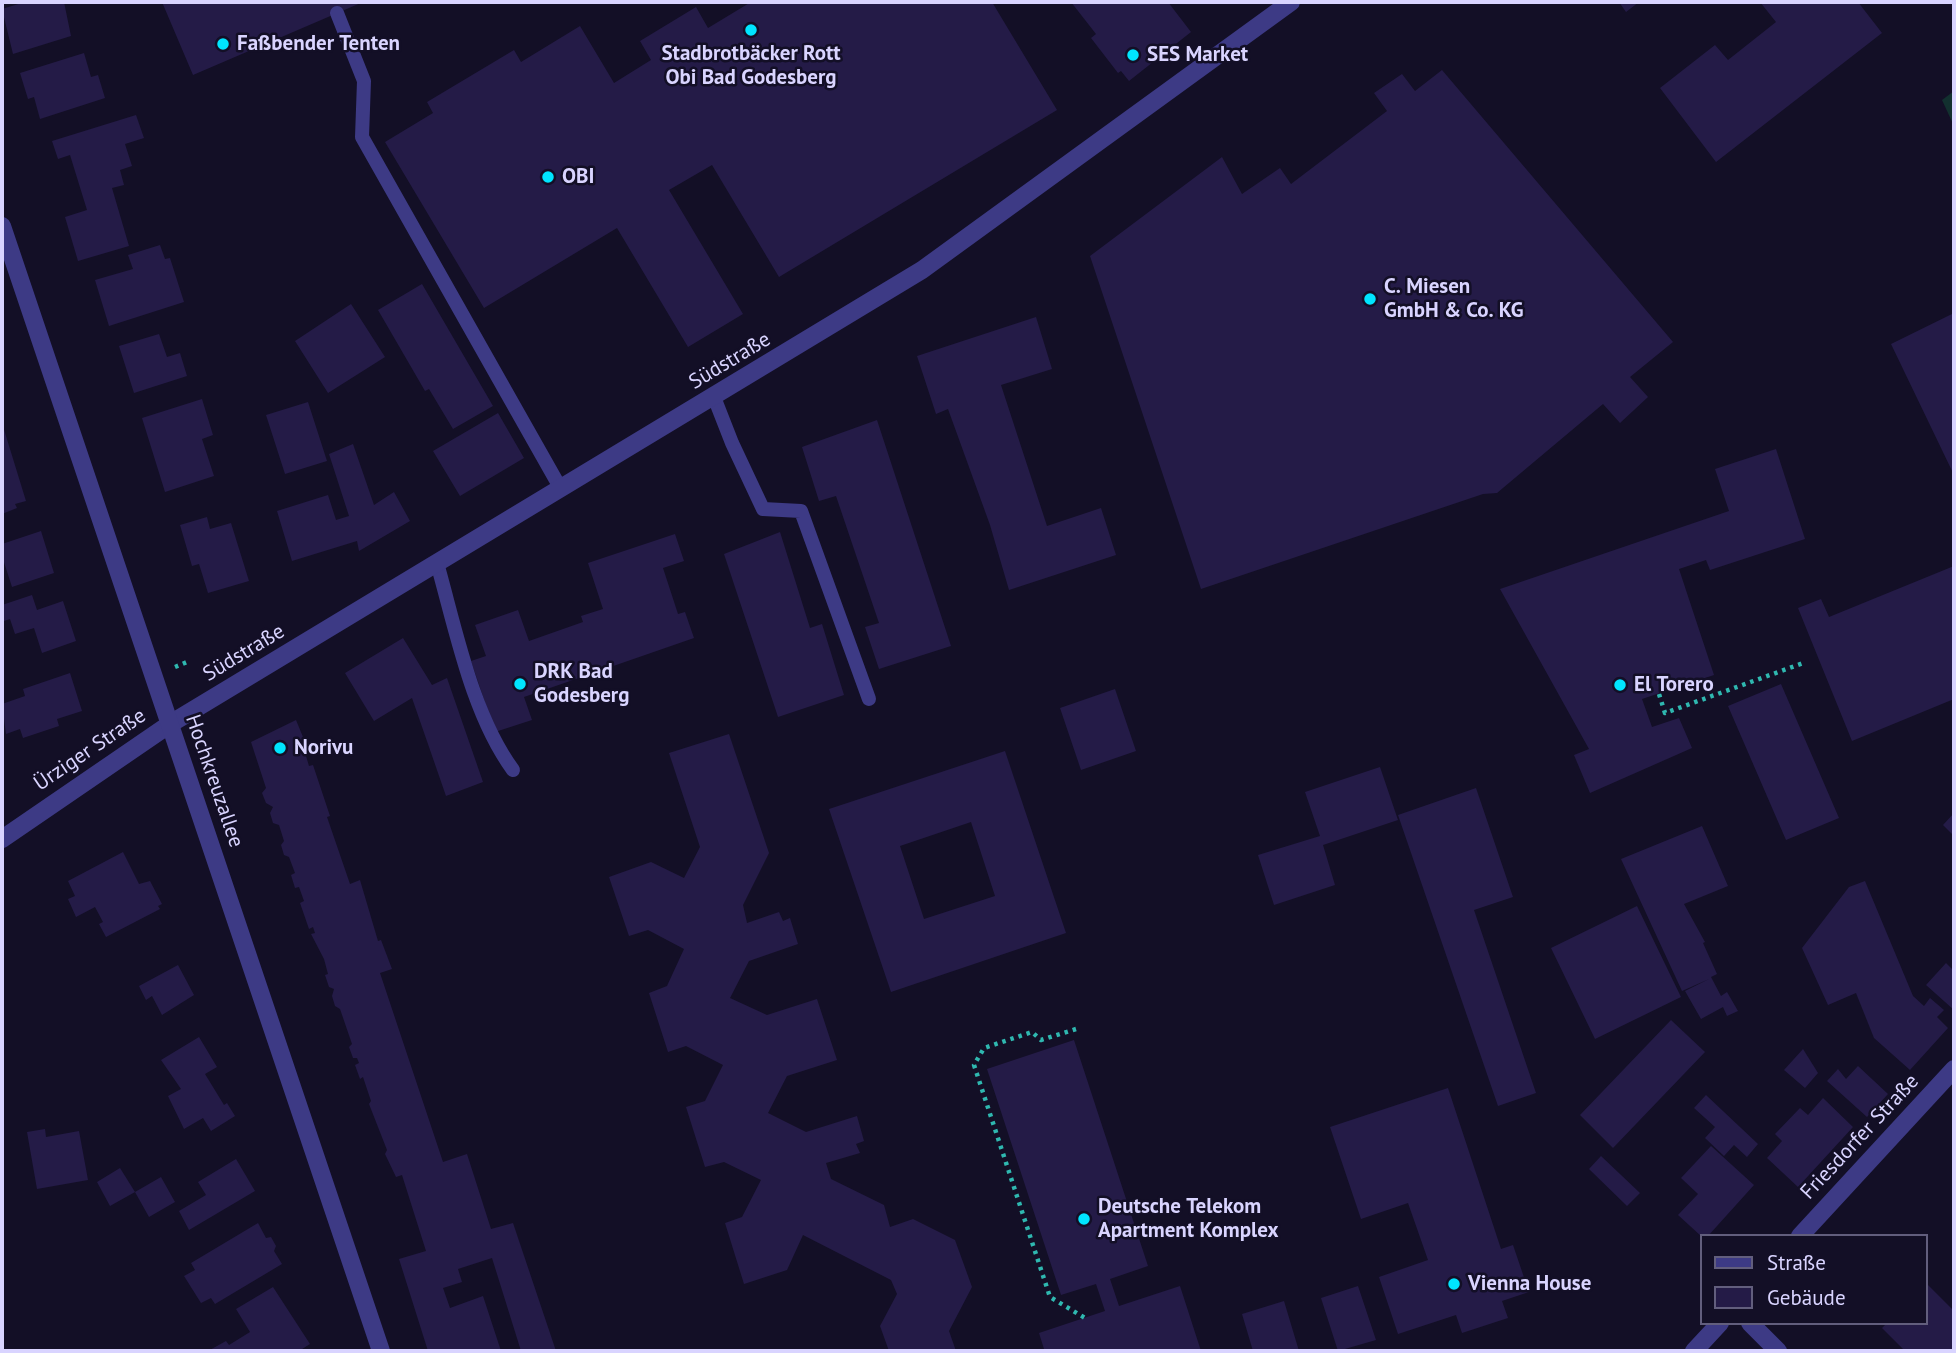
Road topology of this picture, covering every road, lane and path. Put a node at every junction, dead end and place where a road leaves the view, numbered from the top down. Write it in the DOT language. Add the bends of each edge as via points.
graph roads {
  1 [pos="1291,2"];
  2 [pos="337,13"];
  3 [pos="2,226"];
  4 [pos="714,397"];
  5 [pos="561,488"];
  6 [pos="437,563"];
  7 [pos="1806,662"];
  8 [pos="1659,694"];
  9 [pos="869,699"];
  10 [pos="170,723"];
  11 [pos="513,770"];
  12 [pos="2,839"];
  13 [pos="1076,1029"];
  14 [pos="1954,1069"];
  15 [pos="1802,1234"];
  16 [pos="1085,1318"];
  17 [pos="1718,1325"];
  18 [pos="1752,1325"];
  19 [pos="381,1351"];
  20 [pos="1694,1351"];
  21 [pos="1778,1351"];
  1 -- 4 [label="street, Südstraße" via="922,270"];
  2 -- 5 [label="lane" via="364,80 362,137"];
  3 -- 10 [label="street, Hochkreuzallee"];
  4 -- 5 [label="street, Südstraße"];
  4 -- 9 [label="lane" via="763,509 801,511"];
  5 -- 6 [label="street, Südstraße"];
  6 -- 10 [label="street, Südstraße"];
  6 -- 11 [label="lane" via="495,745"];
  7 -- 8 [label="path" via="1665,713"];
  10 -- 12 [label="street, Ürziger Straße"];
  10 -- 19 [label="street, Hochkreuzallee"];
  13 -- 16 [label="path" via="1041,1040 1032,1032 984,1048 974,1065 1050,1297"];
  14 -- 15 [label="street, Friesdorfer Straße"];
  17 -- 20 [label="street"];
  18 -- 21 [label="street"];
}
